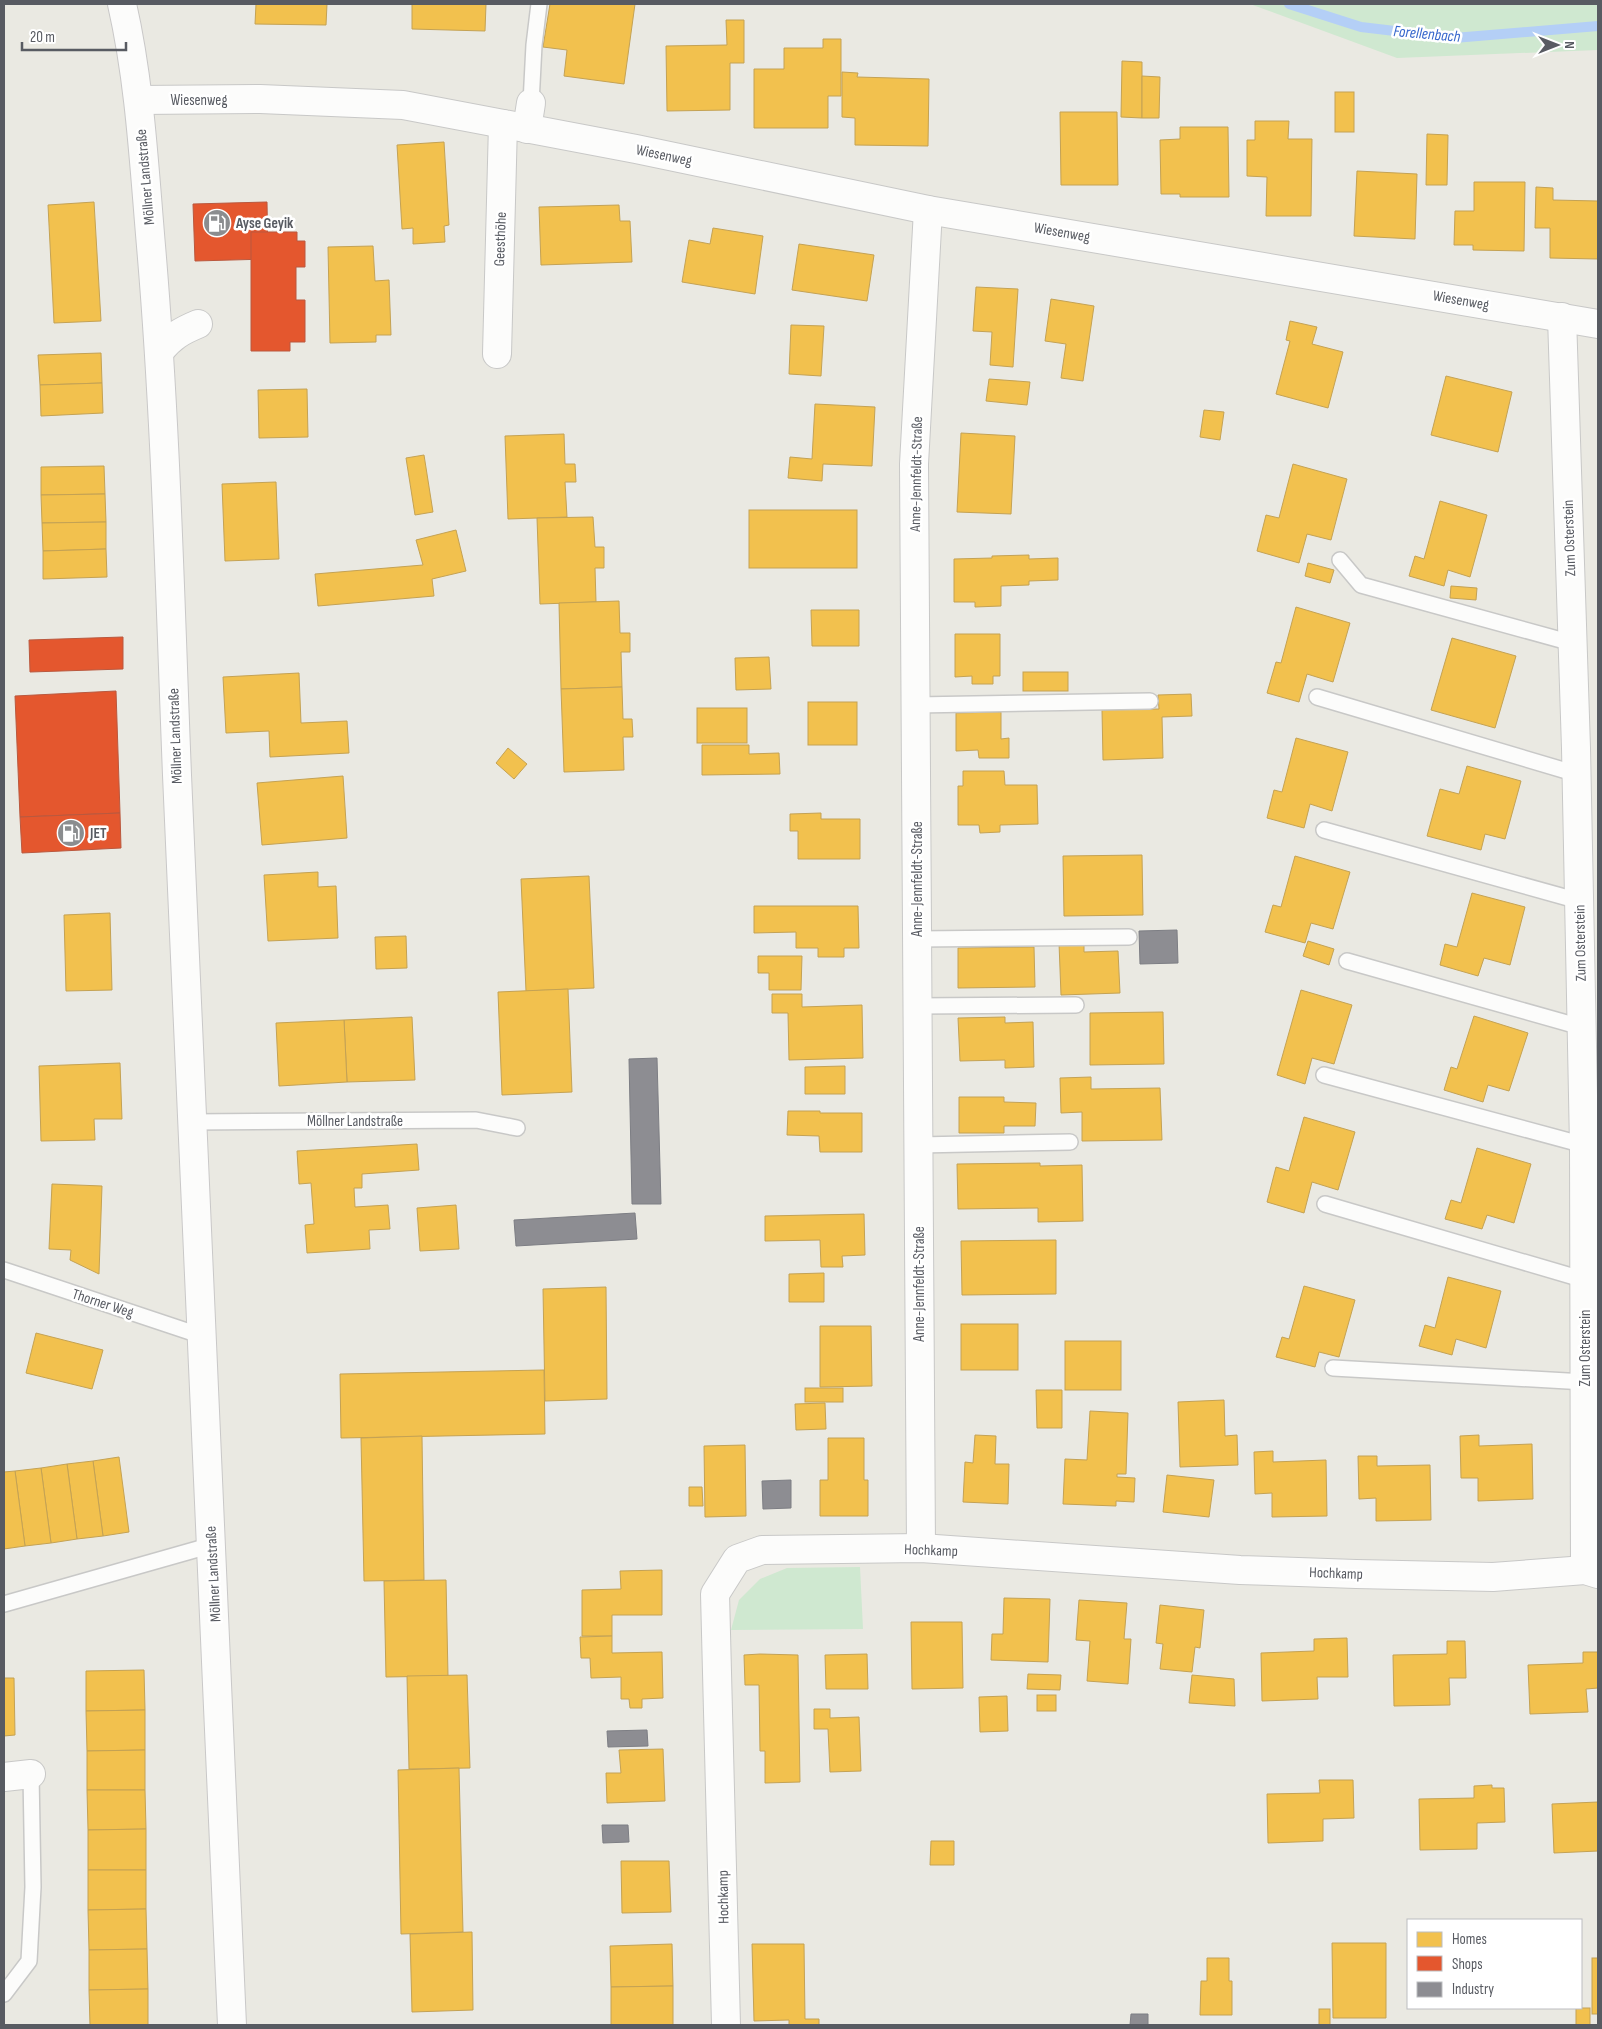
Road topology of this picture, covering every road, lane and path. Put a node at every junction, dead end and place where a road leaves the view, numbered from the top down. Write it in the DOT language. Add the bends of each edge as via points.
graph roads {
  1 [pos="122,4"];
  2 [pos="539,4"];
  3 [pos="139,100"];
  4 [pos="521,118"];
  5 [pos="928,210"];
  6 [pos="1562,317"];
  7 [pos="198,324"];
  8 [pos="1598,324"];
  9 [pos="160,351"];
  10 [pos="497,354"];
  11 [pos="1340,560"];
  12 [pos="1572,643"];
  13 [pos="1317,697"];
  14 [pos="1150,701"];
  15 [pos="916,705"];
  16 [pos="1584,757"];
  17 [pos="1324,830"];
  18 [pos="1579,901"];
  19 [pos="1129,936"];
  20 [pos="917,939"];
  21 [pos="1347,961"];
  22 [pos="1076,1005"];
  23 [pos="918,1006"];
  24 [pos="1581,1028"];
  25 [pos="1324,1075"];
  26 [pos="191,1122"];
  27 [pos="517,1128"];
  28 [pos="1070,1142"];
  29 [pos="918,1145"];
  30 [pos="1589,1160"];
  31 [pos="1325,1204"];
  32 [pos="4,1270"];
  33 [pos="1585,1280"];
  34 [pos="202,1336"];
  35 [pos="1333,1368"];
  36 [pos="1585,1382"];
  37 [pos="212,1545"];
  38 [pos="921,1548"];
  39 [pos="1592,1572"];
  40 [pos="4,1604"];
  41 [pos="31,1774"];
  42 [pos="4,1777"];
  43 [pos="4,1994"];
  44 [pos="232,2025"];
  45 [pos="726,2025"];
  1 -- 3 [label="street, Möllner Landstraße"];
  2 -- 4 [label="lane"];
  3 -- 4 [label="street, Wiesenweg" via="260,110 403,105"];
  3 -- 9 [label="street, Möllner Landstraße"];
  4 -- 5 [label="street, Wiesenweg" via="636,149"];
  4 -- 10 [label="street, Geesthöhe"];
  5 -- 6 [label="street, Wiesenweg"];
  5 -- 15 [label="street, Anne-Jennfeldt-Straße" via="914,464"];
  6 -- 8 [label="street, Wiesenweg"];
  6 -- 12 [label="street, Zum Osterstein"];
  7 -- 9 [label="street" via="181,331"];
  9 -- 26 [label="street, Möllner Landstraße"];
  11 -- 12 [label="lane" via="1361,585"];
  12 -- 16 [label="street, Zum Osterstein"];
  13 -- 16 [label="lane"];
  14 -- 15 [label="lane"];
  15 -- 20 [label="street, Anne-Jennfeldt-Straße"];
  16 -- 18 [label="street, Zum Osterstein"];
  17 -- 18 [label="lane"];
  18 -- 24 [label="street, Zum Osterstein"];
  19 -- 20 [label="lane"];
  20 -- 23 [label="street, Anne-Jennfeldt-Straße"];
  21 -- 24 [label="lane"];
  22 -- 23 [label="lane"];
  23 -- 29 [label="street, Anne-Jennfeldt-Straße"];
  24 -- 30 [label="street, Zum Osterstein"];
  25 -- 30 [label="lane"];
  26 -- 27 [label="lane, Möllner Landstraße" via="476,1120"];
  26 -- 34 [label="street, Möllner Landstraße"];
  28 -- 29 [label="lane"];
  29 -- 38 [label="street, Anne-Jennfeldt-Straße"];
  30 -- 33 [label="street, Zum Osterstein"];
  31 -- 33 [label="lane"];
  32 -- 34 [label="lane, Thorner Weg"];
  33 -- 36 [label="street, Zum Osterstein"];
  34 -- 37 [label="street, Möllner Landstraße"];
  35 -- 36 [label="lane"];
  36 -- 39 [label="street, Zum Osterstein"];
  37 -- 40 [label="lane"];
  37 -- 44 [label="street, Möllner Landstraße"];
  38 -- 39 [label="street, Hochkamp" via="1260,1571 1493,1577"];
  38 -- 45 [label="street, Hochkamp" via="762,1550 737,1559 715,1594"];
  41 -- 42 [label="street"];
  41 -- 43 [label="lane" via="33,1887 29,1961"];
}
